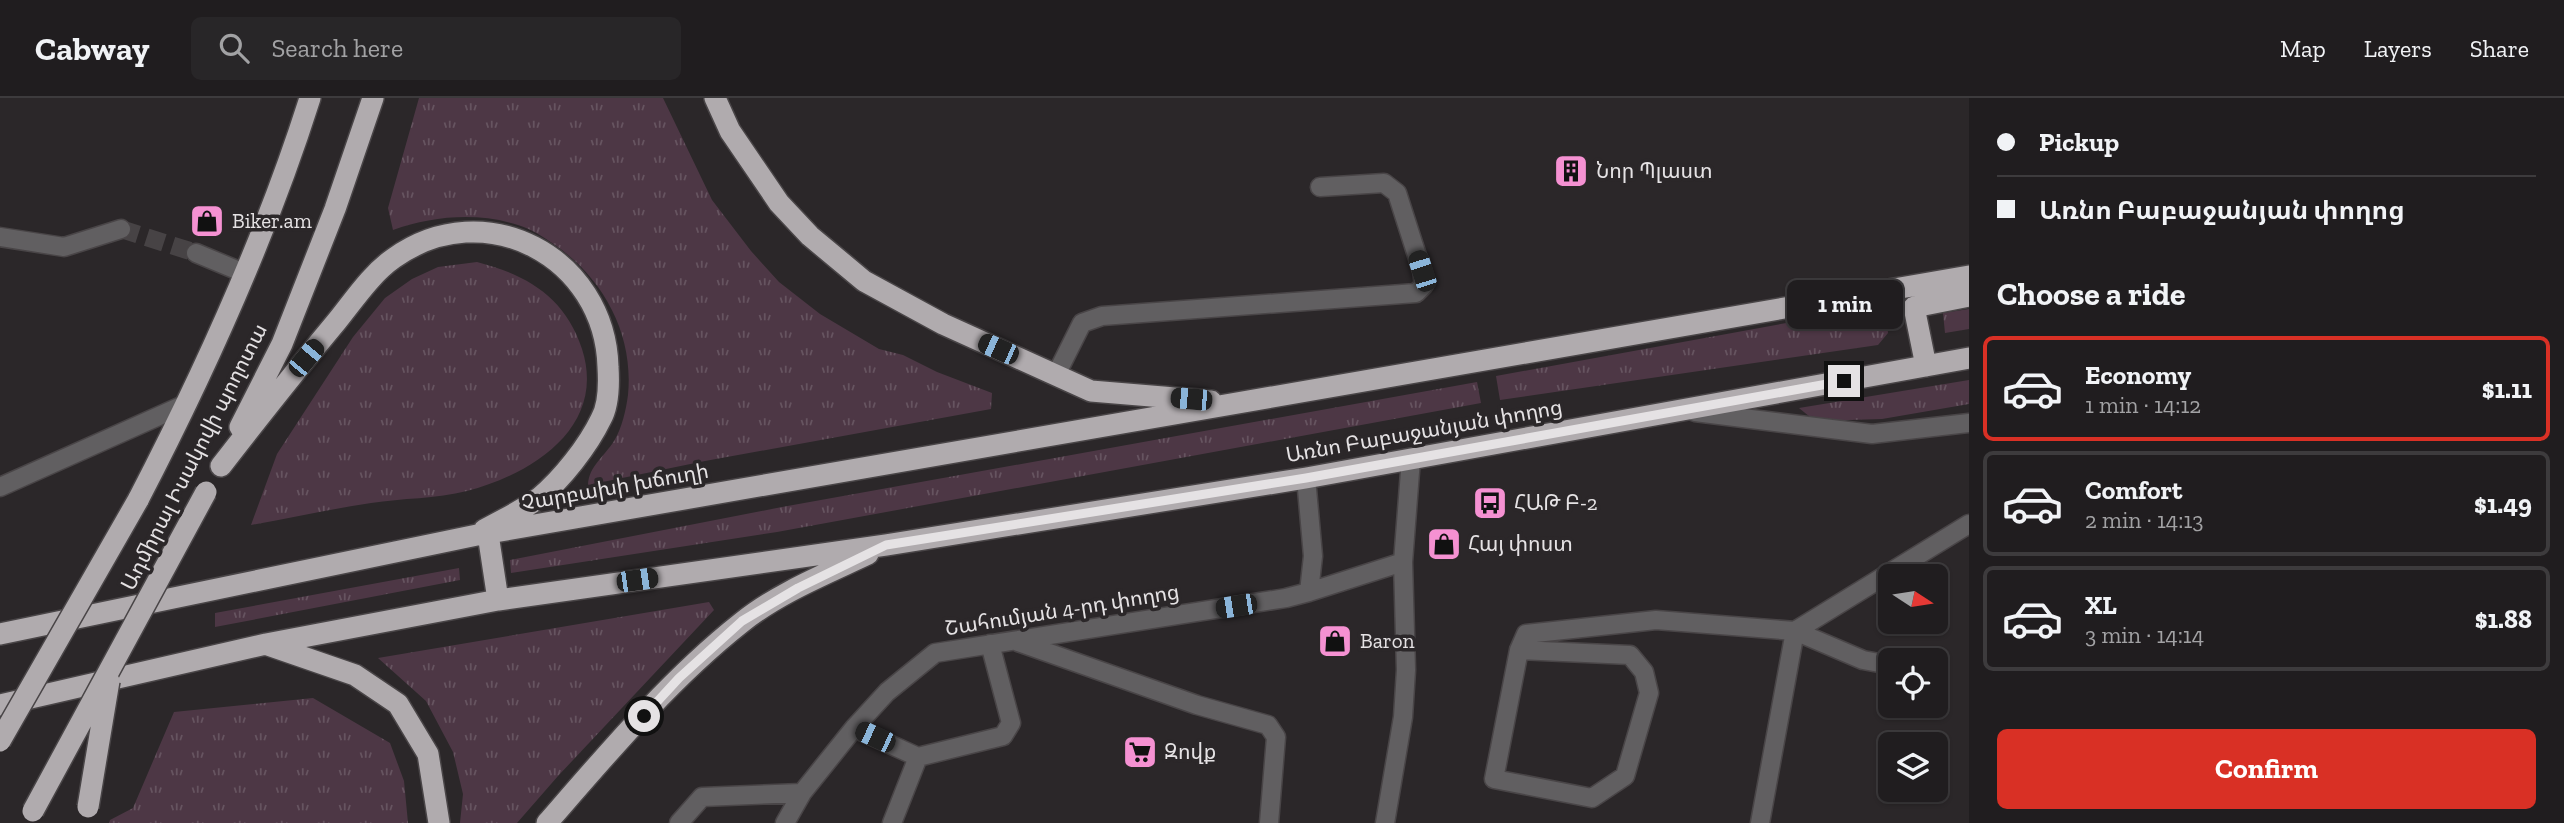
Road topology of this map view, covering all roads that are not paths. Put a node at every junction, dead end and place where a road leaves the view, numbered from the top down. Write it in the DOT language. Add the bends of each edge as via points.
graph roads {
  1 [pos="310,98"];
  2 [pos="373,98"];
  3 [pos="715,98"];
  4 [pos="1320,187"];
  5 [pos="121,229"];
  6 [pos="0,237"];
  7 [pos="195,253"];
  8 [pos="244,273"];
  9 [pos="1969,276"];
  10 [pos="1969,296"];
  11 [pos="1969,358"];
  12 [pos="1926,366"];
  13 [pos="1056,375"];
  14 [pos="188,403"];
  15 [pos="1241,403"];
  16 [pos="1681,410"];
  17 [pos="1969,424"];
  18 [pos="1411,459"];
  19 [pos="221,466"];
  20 [pos="1306,478"];
  21 [pos="0,487"];
  22 [pos="1969,524"];
  23 [pos="482,534"];
  24 [pos="886,545"];
  25 [pos="1404,562"];
  26 [pos="1309,592"];
  27 [pos="498,600"];
  28 [pos="1795,631"];
  29 [pos="0,634"];
  30 [pos="1014,640"];
  31 [pos="990,643"];
  32 [pos="266,644"];
  33 [pos="1519,650"];
  34 [pos="1878,663"];
  35 [pos="112,665"];
  36 [pos="0,705"];
  37 [pos="854,728"];
  38 [pos="0,741"];
  39 [pos="918,757"];
  40 [pos="802,793"];
  41 [pos="86,815"];
  42 [pos="29,817"];
  43 [pos="439,823"];
  44 [pos="547,823"];
  45 [pos="679,823"];
  46 [pos="785,823"];
  47 [pos="892,823"];
  48 [pos="1269,823"];
  49 [pos="1385,823"];
  50 [pos="1760,823"];
  1 -- 8 [label="highway, Ադմիրալ Իսակովի պողոտա"];
  2 -- 19 [label="highway, Ադմիրալ Իսակովի պողոտա" via="282,344"];
  3 -- 13 [label="highway" via="730,131 779,203 864,281 943,324"];
  4 -- 13 [label="street" via="1384,183 1397,193 1422,271 1424,285 1416,293 1102,316 1082,323"];
  5 -- 6 [label="street" via="64,247"];
  7 -- 8 [label="street"];
  8 -- 14 [label="highway, Ադմիրալ Իսակովի պողոտա"];
  9 -- 15 [label="highway"];
  10 -- 12 [label="highway" via="1914,307"];
  11 -- 12 [label="highway, Առնո Բաբաջանյան փողոց"];
  12 -- 16 [label="highway, Առնո Բաբաջանյան փողոց"];
  13 -- 15 [label="highway" via="1091,391"];
  14 -- 21 [label="street"];
  14 -- 38 [label="highway, Ադմիրալ Իսակովի պողոտա, bridge"];
  15 -- 23 [label="highway, Չարբախի խճուղի"];
  16 -- 17 [label="street" via="1872,434"];
  16 -- 18 [label="highway, Առնո Բաբաջանյան փողոց"];
  18 -- 20 [label="highway, Առնո Բաբաջանյան փողոց"];
  18 -- 25 [label="street"];
  19 -- 23 [label="highway" via="393,258 444,235 476,230 505,235 534,247 575,277 602,328 608,383 603,417 582,451 539,498"];
  19 -- 35 [label="highway, Ադմիրալ Իսակովի պողոտա, bridge"];
  20 -- 24 [label="highway, Առնո Բաբաջանյան փողոց"];
  20 -- 26 [label="street" via="1313,556"];
  22 -- 28 [label="street"];
  23 -- 27 [label="highway"];
  23 -- 29 [label="highway, Չարբախի խճուղի"];
  24 -- 27 [label="highway"];
  24 -- 44 [label="highway" via="742,621 679,678"];
  25 -- 26 [label="street, Շահումյան 4-րդ փողոց"];
  25 -- 49 [label="street" via="1403,717"];
  26 -- 30 [label="street, Շահումյան 4-րդ փողոց"];
  27 -- 32 [label="highway"];
  28 -- 33 [label="street" via="1656,620 1526,634"];
  28 -- 34 [label="street"];
  28 -- 50 [label="street"];
  30 -- 31 [label="street, Շահումյան 4-րդ փողոց"];
  30 -- 48 [label="street" via="1197,705 1268,725 1276,737"];
  31 -- 37 [label="street, Շահումյան 4-րդ փողոց" via="935,653 887,692"];
  31 -- 39 [label="street" via="1011,723 1003,736"];
  32 -- 36 [label="highway"];
  32 -- 43 [label="highway" via="355,675 398,704 428,754"];
  33 -- 33 [label="street" via="1494,779 1592,798 1625,776 1649,693 1644,672 1630,655"];
  35 -- 41 [label="highway, bridge"];
  35 -- 42 [label="highway, Ադմիրալ Իսակովի պողոտա, bridge"];
  37 -- 39 [label="street"];
  37 -- 40 [label="street, Շահումյան 4-րդ փողոց"];
  39 -- 47 [label="street"];
  40 -- 45 [label="street" via="702,797"];
  40 -- 46 [label="street, Շահումյան 4-րդ փողոց"];
}
